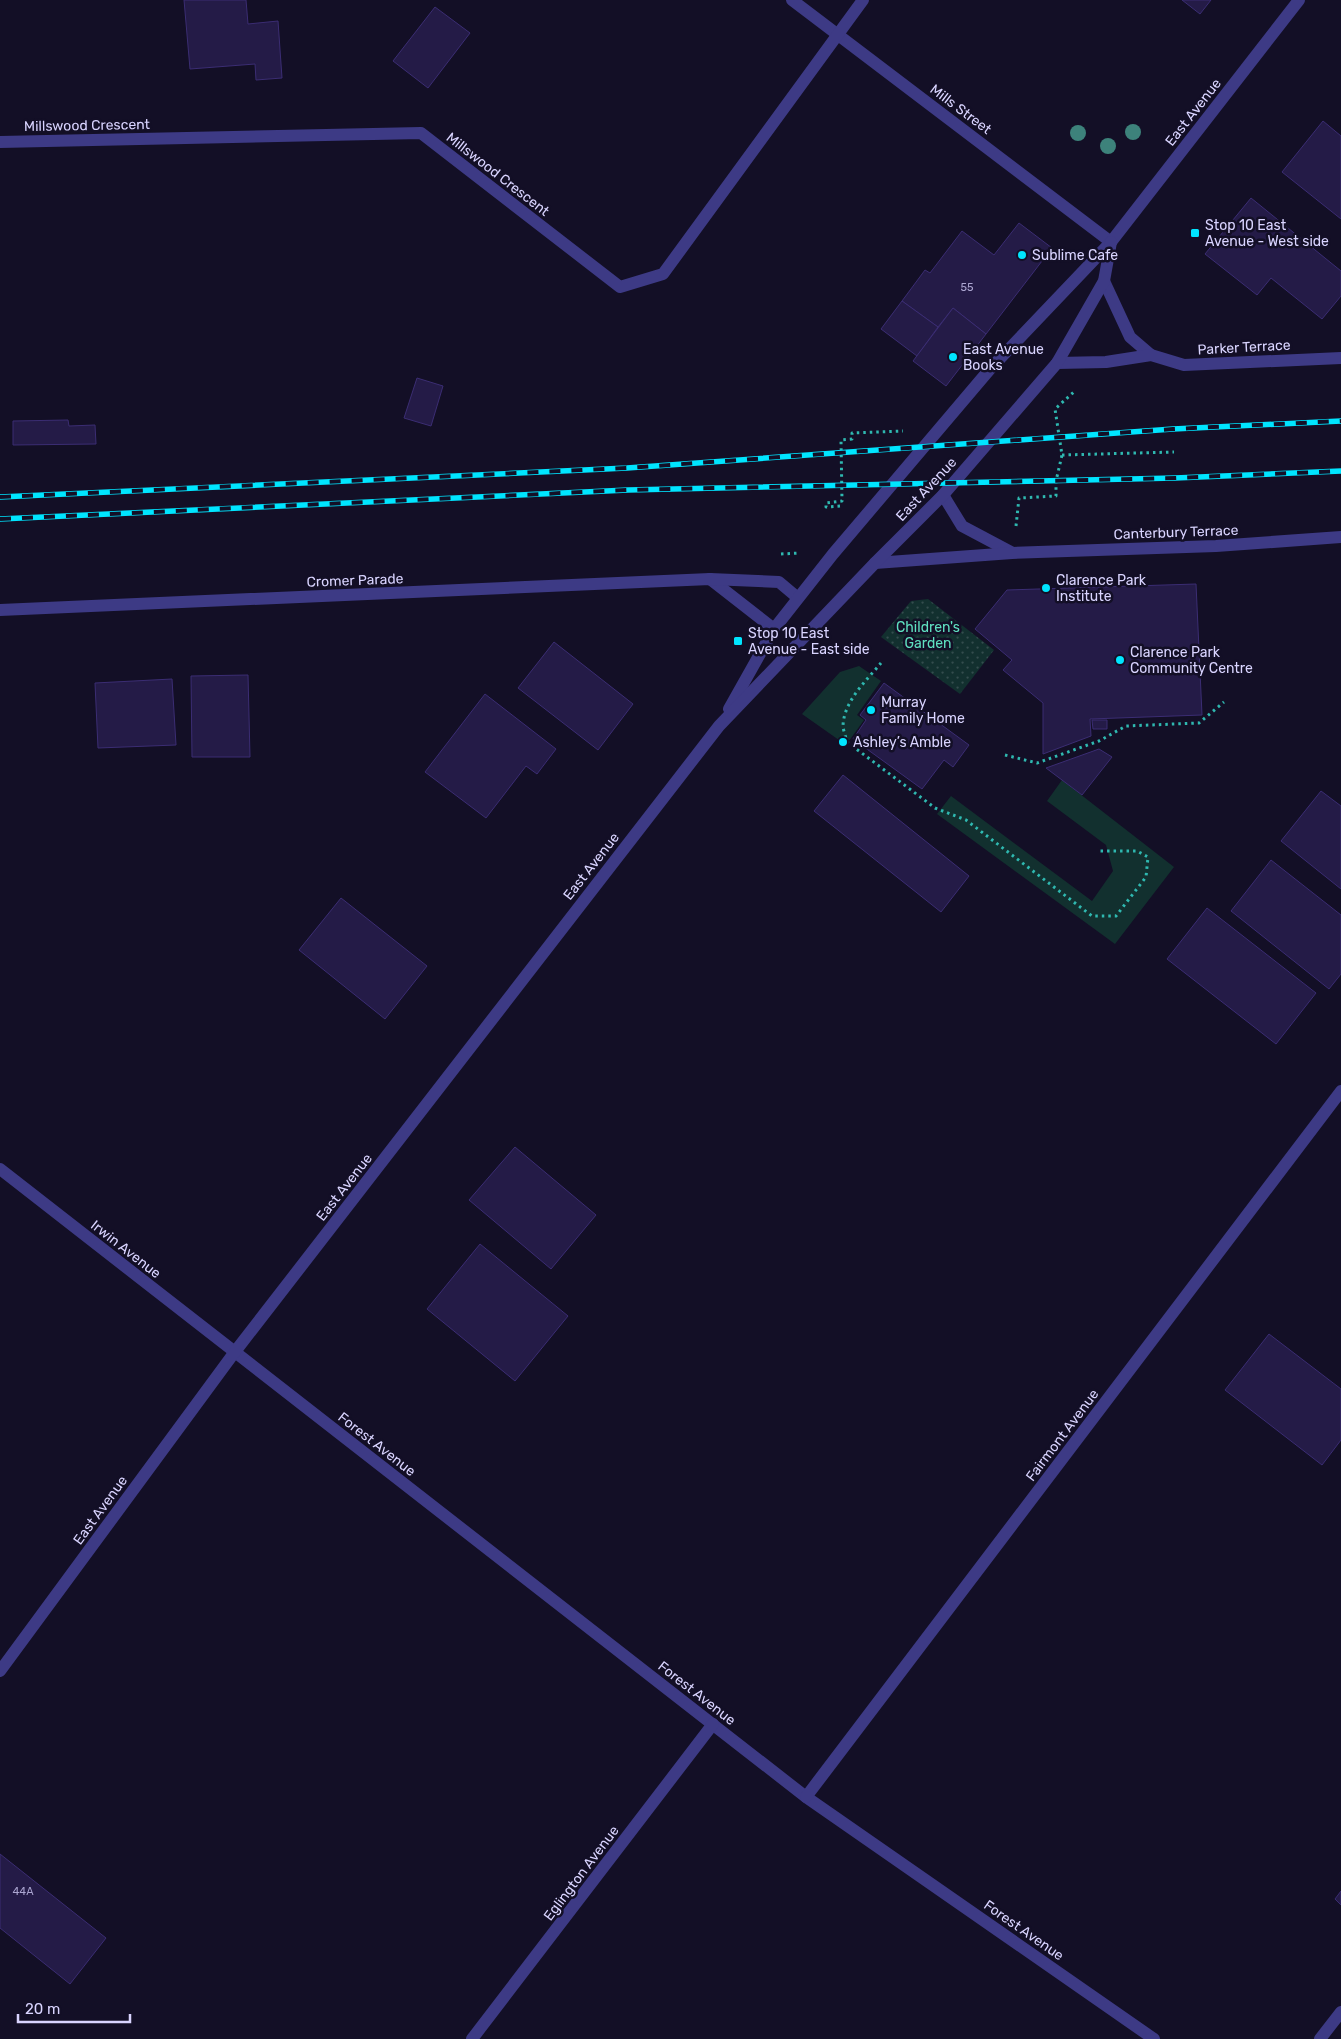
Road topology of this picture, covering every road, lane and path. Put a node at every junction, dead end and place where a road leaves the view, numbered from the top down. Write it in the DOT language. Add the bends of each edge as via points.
graph roads {
  1 [pos="792,0"];
  2 [pos="863,0"];
  3 [pos="1298,0"];
  4 [pos="836,34"];
  5 [pos="0,142"];
  6 [pos="1111,242"];
  7 [pos="1104,281"];
  8 [pos="1151,355"];
  9 [pos="1341,358"];
  10 [pos="1057,363"];
  11 [pos="1080,386"];
  12 [pos="905,431"];
  13 [pos="1174,452"];
  14 [pos="1062,455"];
  15 [pos="943,495"];
  16 [pos="842,510"];
  17 [pos="1341,537"];
  18 [pos="1012,553"];
  19 [pos="875,562"];
  20 [pos="710,579"];
  21 [pos="798,598"];
  22 [pos="0,610"];
  23 [pos="774,629"];
  24 [pos="881,663"];
  25 [pos="1224,702"];
  26 [pos="719,726"];
  27 [pos="1006,755"];
  28 [pos="1098,851"];
  29 [pos="1341,1091"];
  30 [pos="0,1169"];
  31 [pos="234,1353"];
  32 [pos="0,1671"];
  33 [pos="713,1724"];
  34 [pos="806,1796"];
  35 [pos="1341,2012"];
  36 [pos="472,2039"];
  37 [pos="1154,2039"];
  38 [pos="1320,2039"];
  1 -- 4 [label="street, Mills Street"];
  2 -- 4 [label="street"];
  3 -- 6 [label="street, East Avenue"];
  4 -- 5 [label="street, Millswood Crescent" via="663,274 620,287 421,133"];
  4 -- 6 [label="street, Mills Street"];
  6 -- 7 [label="street, East Avenue"];
  6 -- 21 [label="street, East Avenue" via="990,369"];
  7 -- 8 [label="street, Parker Terrace" via="1130,337"];
  7 -- 10 [label="street, East Avenue"];
  8 -- 9 [label="street, Parker Terrace" via="1184,365"];
  8 -- 10 [label="street, Parker Terrace" via="1106,362"];
  10 -- 15 [label="street, East Avenue"];
  11 -- 14 [label="path" via="1055,409"];
  12 -- 16 [label="path" via="852,433 852,439 841,440 842,501 826,503 826,507 842,506"];
  13 -- 14 [label="path"];
  14 -- 18 [label="path" via="1056,496 1019,498"];
  15 -- 18 [label="street" via="962,526"];
  15 -- 19 [label="street, East Avenue"];
  17 -- 18 [label="street, Canterbury Terrace" via="1216,546"];
  18 -- 19 [label="street, Canterbury Terrace"];
  19 -- 26 [label="street, East Avenue"];
  20 -- 21 [label="street, Cromer Parade" via="779,582"];
  20 -- 22 [label="street, Cromer Parade"];
  20 -- 23 [label="street"];
  21 -- 23 [label="street, East Avenue"];
  23 -- 26 [label="street, East Avenue"];
  24 -- 28 [label="path" via="847,709 844,727 847,742 935,808 966,820 1092,916 1116,916 1146,877 1148,857 1137,851"];
  25 -- 27 [label="path" via="1199,723 1126,726 1099,741 1037,763"];
  26 -- 31 [label="street, East Avenue"];
  29 -- 34 [label="street, Fairmont Avenue"];
  30 -- 31 [label="street, Irwin Avenue"];
  31 -- 32 [label="street, East Avenue"];
  31 -- 33 [label="street, Forest Avenue"];
  33 -- 34 [label="street, Forest Avenue"];
  33 -- 36 [label="street, Eglington Avenue"];
  34 -- 37 [label="street, Forest Avenue"];
  35 -- 38 [label="street"];
}
